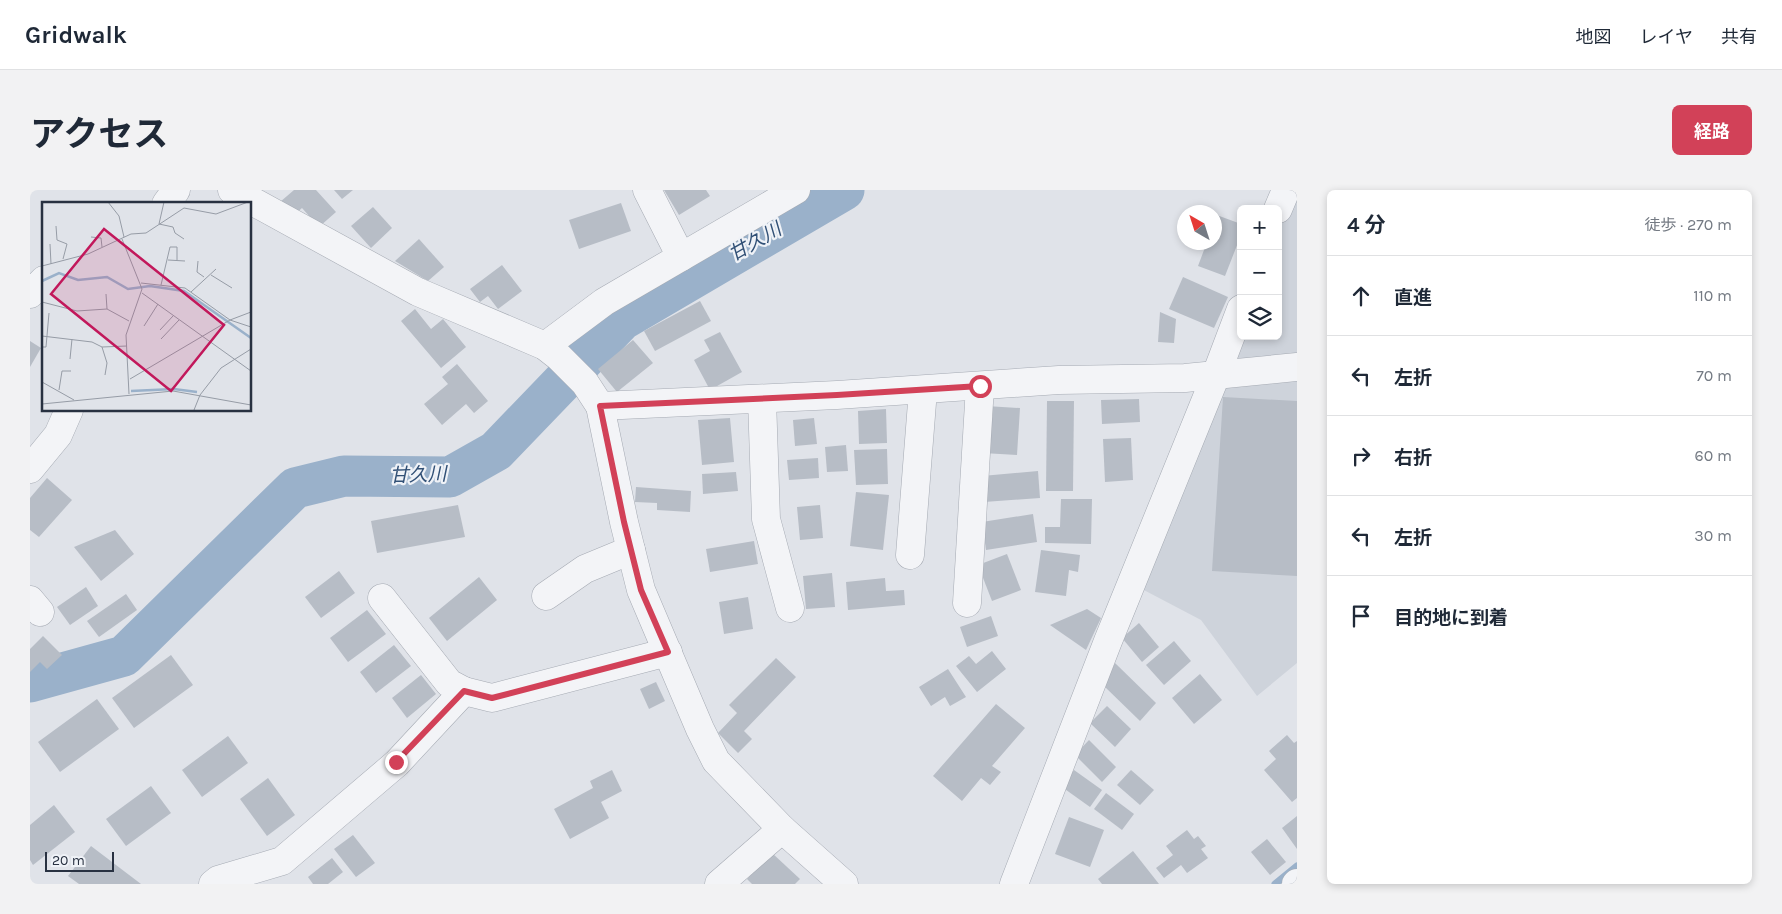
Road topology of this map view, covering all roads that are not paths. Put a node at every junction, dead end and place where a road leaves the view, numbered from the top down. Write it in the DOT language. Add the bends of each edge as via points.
graph roads {
  1 [pos="176,190"];
  2 [pos="232,190"];
  3 [pos="647,190"];
  4 [pos="796,190"];
  5 [pos="1286,190"];
  6 [pos="167,202"];
  7 [pos="1280,205"];
  8 [pos="681,257"];
  9 [pos="42,282"];
  10 [pos="30,294"];
  11 [pos="1237,319"];
  12 [pos="552,352"];
  13 [pos="1297,367"];
  14 [pos="1216,375"];
  15 [pos="980,386"];
  16 [pos="922,390"];
  17 [pos="762,398"];
  18 [pos="600,406"];
  19 [pos="69,411"];
  20 [pos="30,469"];
  21 [pos="631,550"];
  22 [pos="910,556"];
  23 [pos="546,596"];
  24 [pos="382,598"];
  25 [pos="967,603"];
  26 [pos="790,608"];
  27 [pos="668,652"];
  28 [pos="464,691"];
  29 [pos="782,828"];
  30 [pos="214,884"];
  31 [pos="720,884"];
  32 [pos="844,884"];
  33 [pos="1014,884"];
  1 -- 6 [label="street"];
  2 -- 12 [label="street" via="418,292"];
  3 -- 8 [label="street"];
  4 -- 8 [label="street"];
  5 -- 7 [label="street"];
  8 -- 12 [label="street" via="604,302"];
  9 -- 10 [label="street"];
  11 -- 14 [label="street"];
  12 -- 18 [label="street" via="585,382"];
  13 -- 14 [label="street"];
  14 -- 15 [label="street"];
  14 -- 33 [label="street"];
  15 -- 16 [label="street"];
  15 -- 25 [label="street"];
  16 -- 17 [label="street"];
  16 -- 22 [label="street"];
  17 -- 18 [label="street"];
  17 -- 26 [label="street" via="766,519"];
  18 -- 21 [label="street"];
  19 -- 20 [label="street" via="58,434"];
  21 -- 23 [label="street" via="585,569"];
  21 -- 27 [label="street" via="641,590"];
  24 -- 28 [label="street" via="449,683"];
  27 -- 28 [label="street" via="492,698"];
  27 -- 29 [label="street" via="716,760"];
  28 -- 30 [label="street" via="396,762 282,861 218,880"];
  29 -- 31 [label="street"];
  29 -- 32 [label="street"];
}
